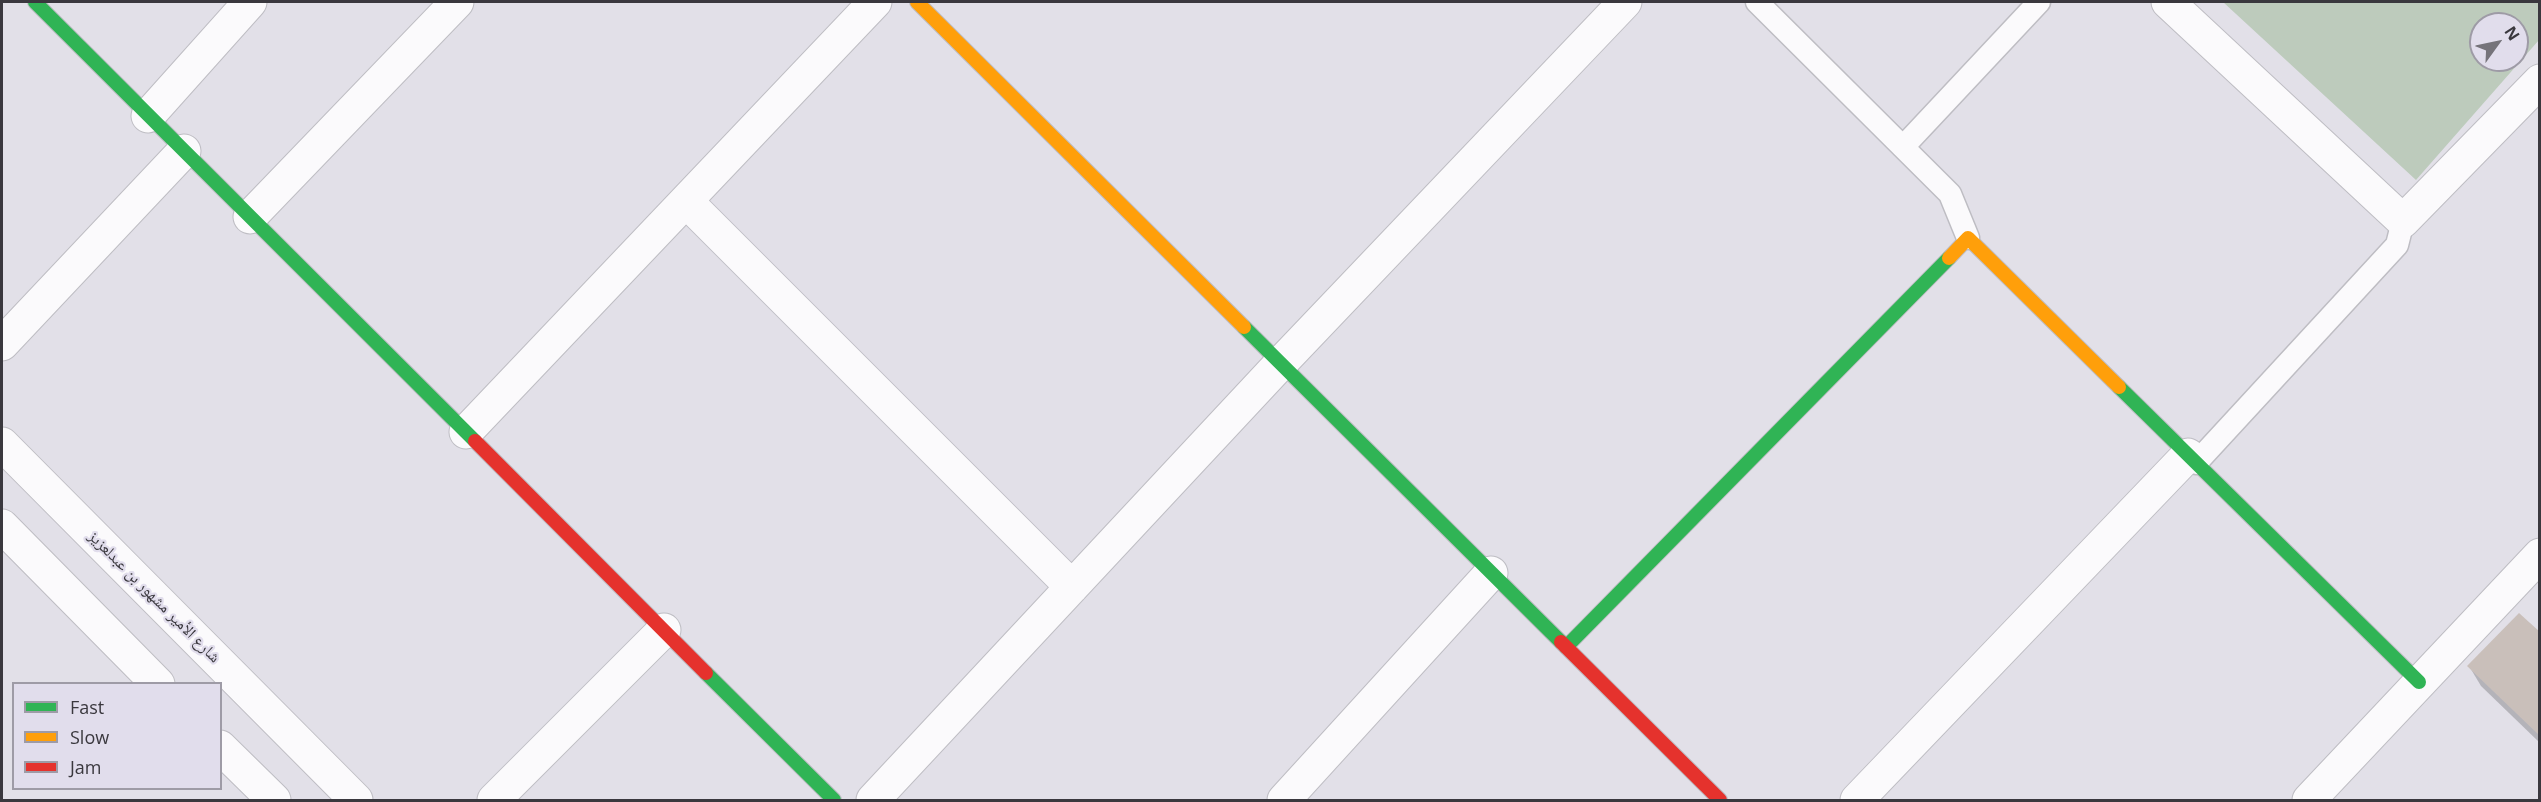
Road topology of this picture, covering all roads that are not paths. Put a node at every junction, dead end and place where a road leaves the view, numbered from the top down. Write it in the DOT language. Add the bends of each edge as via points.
graph roads {
  1 [pos="35,2"];
  2 [pos="250,2"];
  3 [pos="457,2"];
  4 [pos="875,2"];
  5 [pos="916,2"];
  6 [pos="1624,2"];
  7 [pos="1757,2"];
  8 [pos="2039,2"];
  9 [pos="2168,2"];
  10 [pos="2540,81"];
  11 [pos="148,116"];
  12 [pos="1903,147"];
  13 [pos="184,151"];
  14 [pos="686,201"];
  15 [pos="250,217"];
  16 [pos="2403,221"];
  17 [pos="1968,238"];
  18 [pos="2,344"];
  19 [pos="1280,364"];
  20 [pos="466,432"];
  21 [pos="2,444"];
  22 [pos="2192,459"];
  23 [pos="2,526"];
  24 [pos="2540,555"];
  25 [pos="1491,573"];
  26 [pos="1072,587"];
  27 [pos="664,630"];
  28 [pos="1566,647"];
  29 [pos="156,682"];
  30 [pos="2419,682"];
  31 [pos="222,749"];
  32 [pos="274,801"];
  33 [pos="356,801"];
  34 [pos="494,801"];
  35 [pos="834,801"];
  36 [pos="873,801"];
  37 [pos="1284,801"];
  38 [pos="1720,801"];
  39 [pos="1857,801"];
  40 [pos="2309,801"];
  1 -- 11 [label="street"];
  2 -- 11 [label="street"];
  3 -- 15 [label="street"];
  4 -- 14 [label="street"];
  5 -- 19 [label="street"];
  6 -- 19 [label="street"];
  7 -- 12 [label="lane"];
  8 -- 12 [label="lane"];
  9 -- 16 [label="street"];
  10 -- 16 [label="street"];
  11 -- 13 [label="street"];
  12 -- 17 [label="lane" via="1950,194"];
  13 -- 15 [label="street"];
  13 -- 18 [label="street"];
  14 -- 20 [label="street"];
  14 -- 26 [label="street"];
  15 -- 20 [label="street"];
  16 -- 22 [label="lane" via="2397,245"];
  17 -- 22 [label="street"];
  17 -- 28 [label="street"];
  19 -- 25 [label="street"];
  19 -- 26 [label="street"];
  20 -- 27 [label="street"];
  21 -- 33 [label="street, شارع الأمير مشهور بن عبدلعزيز"];
  22 -- 30 [label="street"];
  22 -- 39 [label="street"];
  23 -- 29 [label="street"];
  24 -- 30 [label="street"];
  25 -- 28 [label="street"];
  25 -- 37 [label="street"];
  26 -- 36 [label="street"];
  27 -- 34 [label="street"];
  27 -- 35 [label="street"];
  28 -- 38 [label="street"];
  30 -- 40 [label="street"];
  31 -- 32 [label="street"];
}
